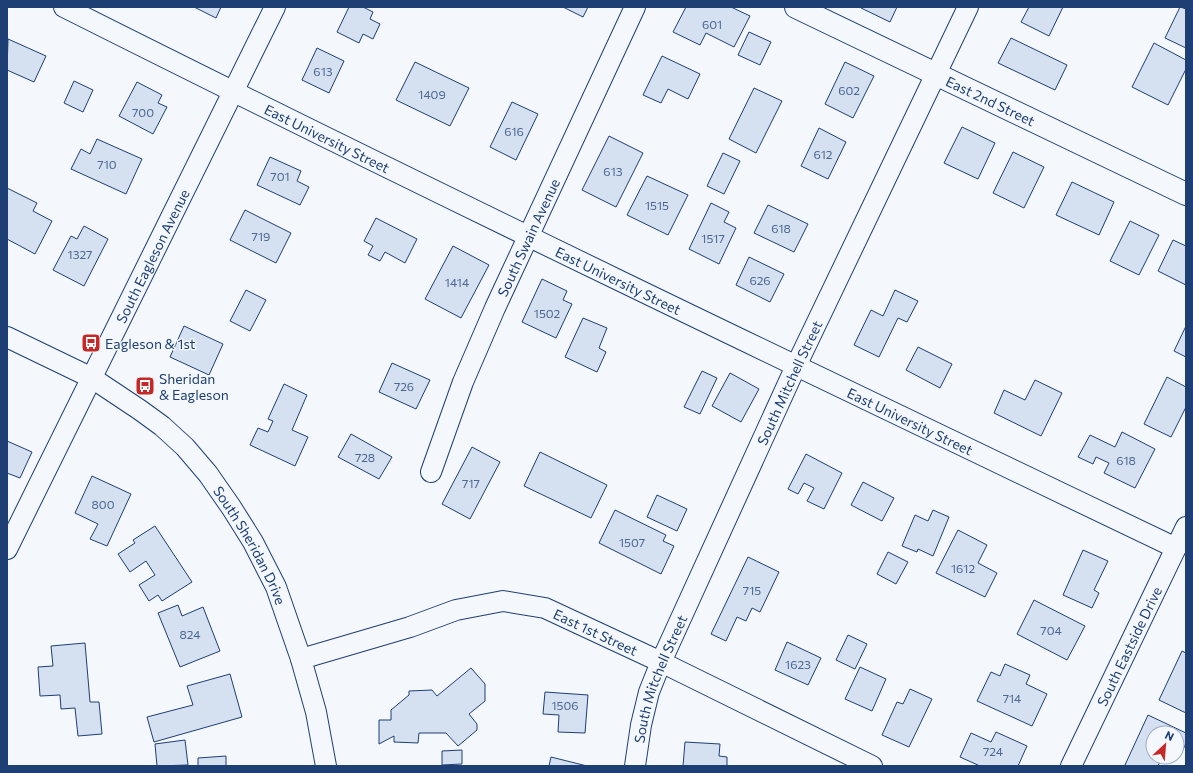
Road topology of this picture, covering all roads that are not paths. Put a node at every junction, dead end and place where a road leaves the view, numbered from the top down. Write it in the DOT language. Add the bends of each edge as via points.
graph roads {
  1 [pos="64,7"];
  2 [pos="276,7"];
  3 [pos="635,7"];
  4 [pos="796,7"];
  5 [pos="968,7"];
  6 [pos="936,74"];
  7 [pos="234,92"];
  8 [pos="1186,194"];
  9 [pos="527,236"];
  10 [pos="7,337"];
  11 [pos="796,366"];
  12 [pos="92,378"];
  13 [pos="431,472"];
  14 [pos="1186,527"];
  15 [pos="1176,548"];
  16 [pos="7,549"];
  17 [pos="301,658"];
  18 [pos="661,662"];
  19 [pos="326,766"];
  20 [pos="635,766"];
  21 [pos="872,766"];
  22 [pos="1071,766"];
  1 -- 7 [label="street, East University Street"];
  2 -- 7 [label="street, South Eagleson Avenue"];
  3 -- 9 [label="street, South Swain Avenue"];
  4 -- 6 [label="street, East 2nd Street"];
  5 -- 6 [label="street, South Mitchell Street"];
  6 -- 8 [label="street, East 2nd Street"];
  6 -- 11 [label="street, South Mitchell Street"];
  7 -- 9 [label="street, East University Street"];
  7 -- 12 [label="street, South Eagleson Avenue"];
  9 -- 11 [label="street, East University Street"];
  9 -- 13 [label="street, South Swain Avenue" via="463,382"];
  10 -- 12 [label="street"];
  11 -- 15 [label="street, East University Street"];
  11 -- 18 [label="street, South Mitchell Street"];
  12 -- 16 [label="street, South Eagleson Avenue"];
  12 -- 17 [label="street, South Sheridan Drive" via="162,426 185,447 208,474 253,542 276,587"];
  14 -- 15 [label="street, South Eastside Drive"];
  15 -- 22 [label="street, South Eastside Drive"];
  17 -- 18 [label="street, East 1st Street" via="410,627 456,610 503,601 545,608"];
  17 -- 19 [label="street, South Sheridan Drive" via="316,712"];
  18 -- 20 [label="street, South Mitchell Street" via="641,725"];
  18 -- 21 [label="street, East 1st Street"];
}
